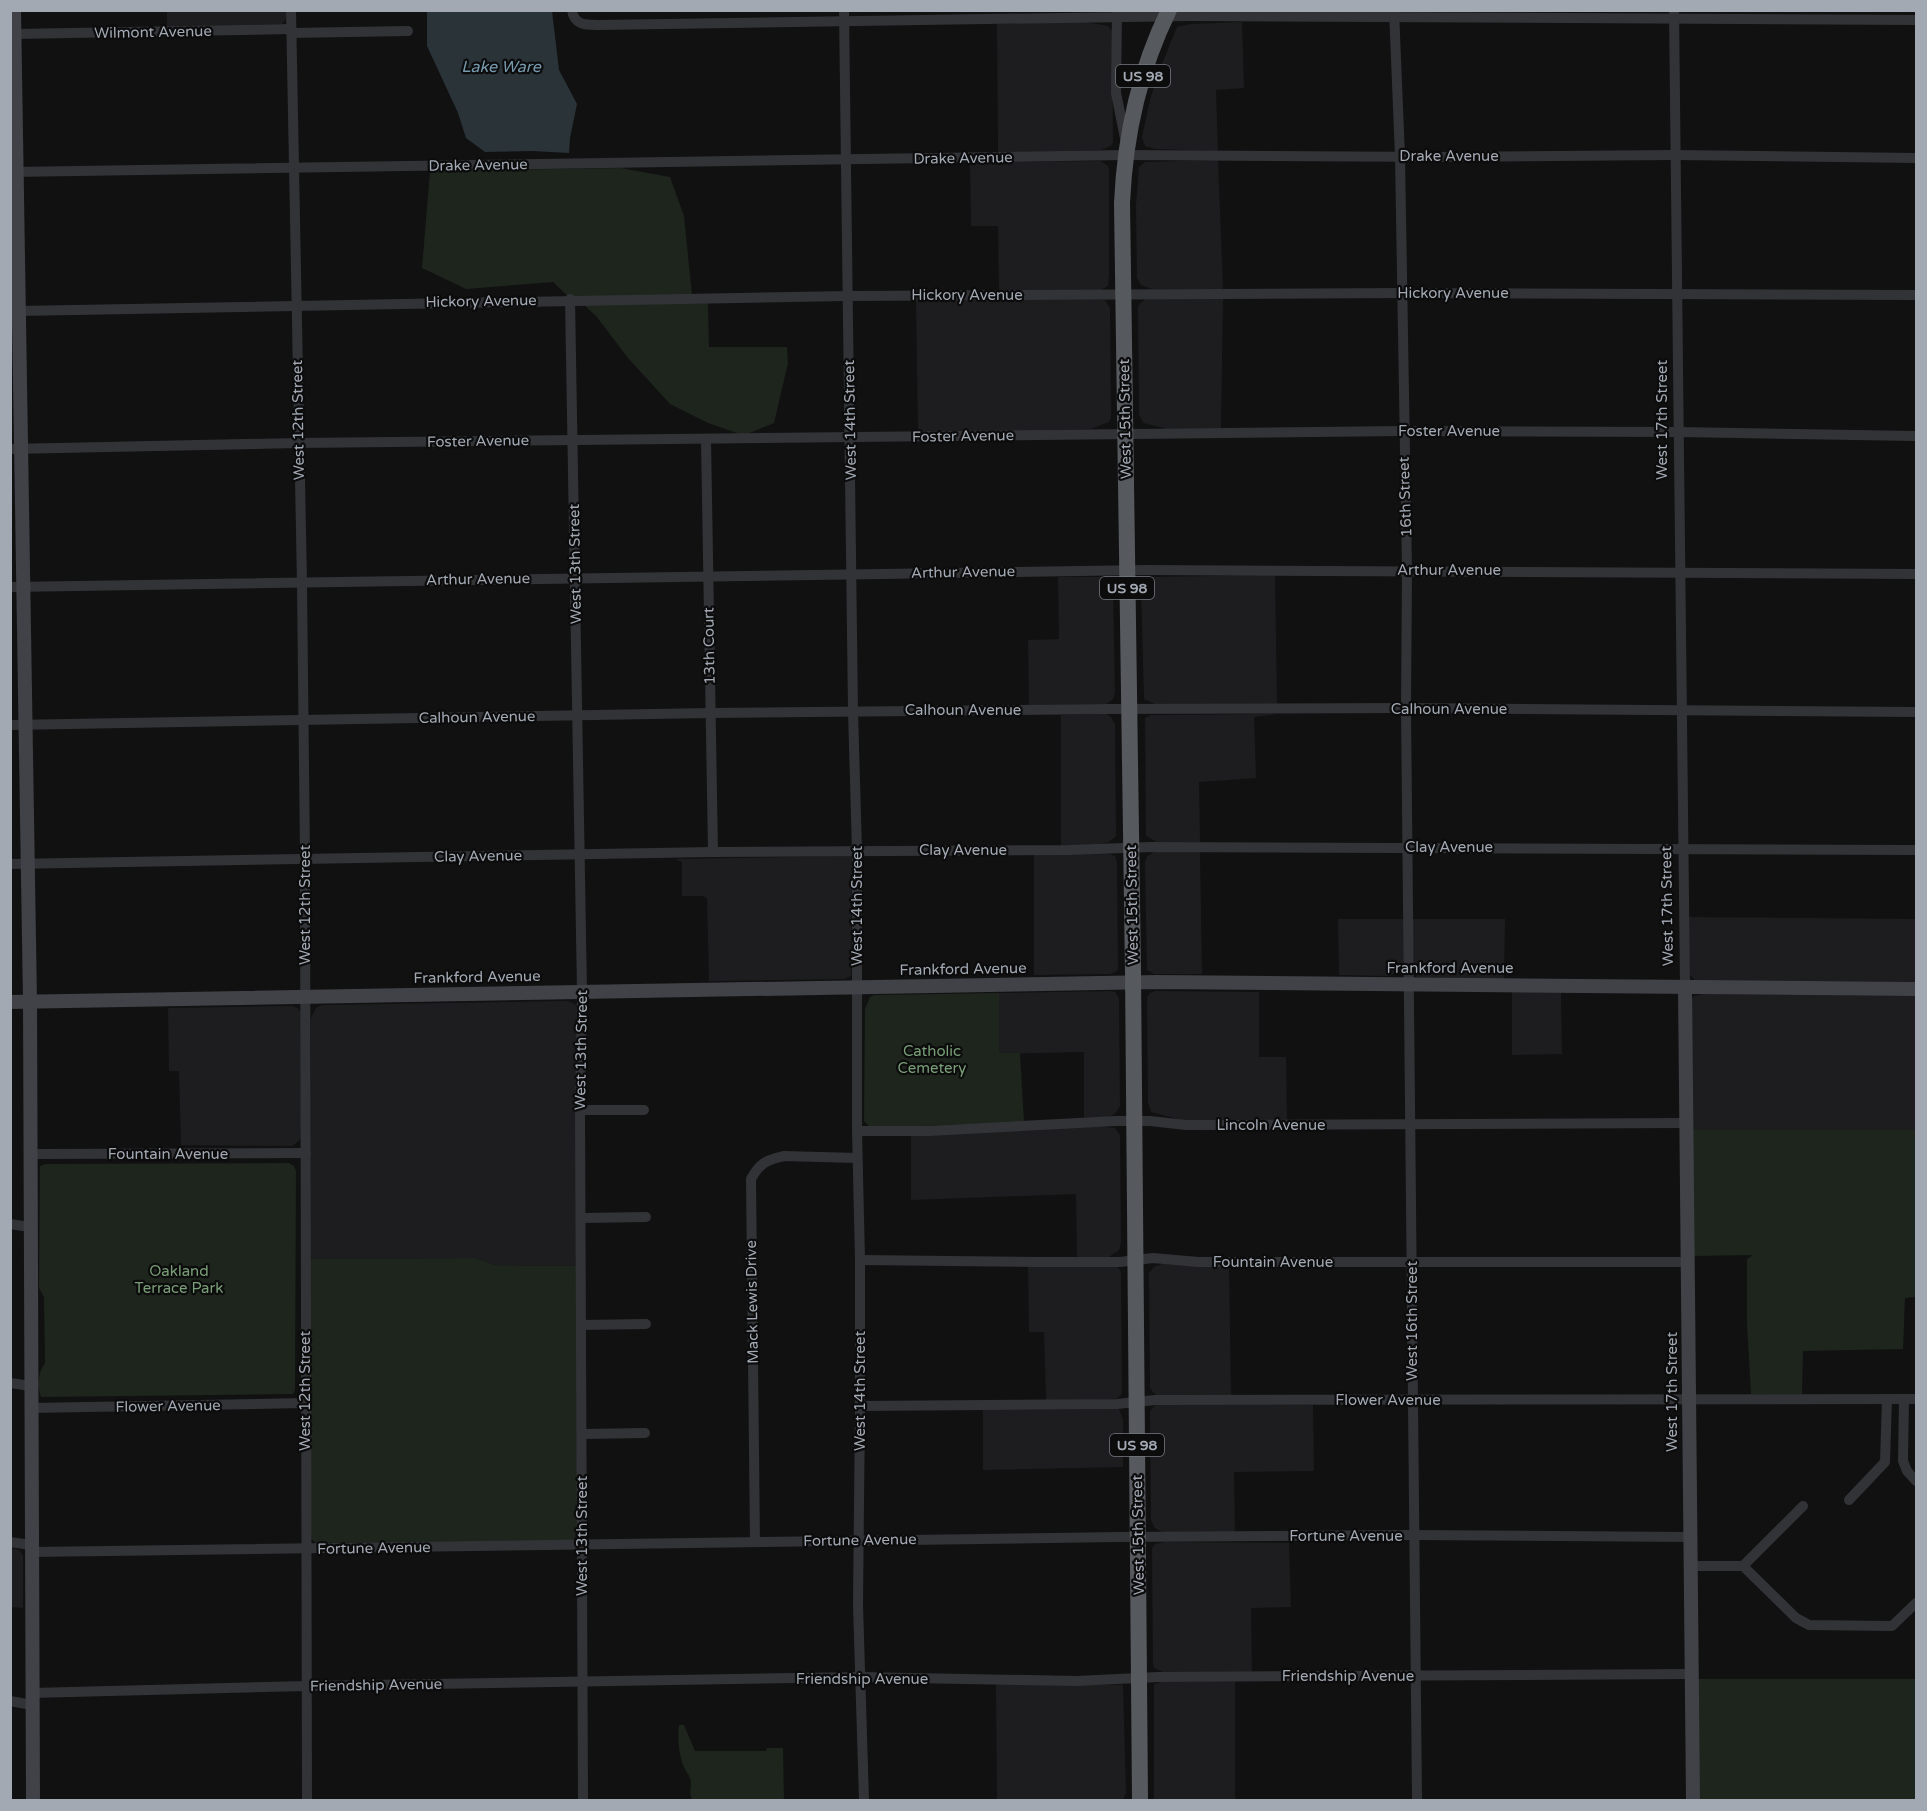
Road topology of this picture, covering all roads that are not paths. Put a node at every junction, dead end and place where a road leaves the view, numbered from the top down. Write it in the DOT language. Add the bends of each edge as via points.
graph roads {
  1 [pos="14,10"];
  2 [pos="291,10"];
  3 [pos="572,10"];
  4 [pos="1117,14"];
  5 [pos="1168,14"];
  6 [pos="1394,14"];
  7 [pos="1674,14"];
  8 [pos="844,16"];
  9 [pos="1917,20"];
  10 [pos="291,31"];
  11 [pos="408,32"];
  12 [pos="14,34"];
  13 [pos="1126,150"];
  14 [pos="1675,155"];
  15 [pos="1400,156"];
  16 [pos="1917,158"];
  17 [pos="845,159"];
  18 [pos="293,168"];
  19 [pos="13,172"];
  20 [pos="1402,293"];
  21 [pos="1677,293"];
  22 [pos="1123,294"];
  23 [pos="1917,295"];
  24 [pos="848,296"];
  25 [pos="570,299"];
  26 [pos="295,305"];
  27 [pos="18,311"];
  28 [pos="1403,430"];
  29 [pos="1679,432"];
  30 [pos="1125,434"];
  31 [pos="1917,436"];
  32 [pos="850,437"];
  33 [pos="706,439"];
  34 [pos="573,440"];
  35 [pos="298,443"];
  36 [pos="15,449"];
  37 [pos="1407,570"];
  38 [pos="1127,571"];
  39 [pos="1679,572"];
  40 [pos="851,574"];
  41 [pos="1917,574"];
  42 [pos="708,575"];
  43 [pos="575,578"];
  44 [pos="302,583"];
  45 [pos="17,587"];
  46 [pos="1406,708"];
  47 [pos="1129,710"];
  48 [pos="853,711"];
  49 [pos="1681,711"];
  50 [pos="1917,712"];
  51 [pos="710,713"];
  52 [pos="578,715"];
  53 [pos="304,720"];
  54 [pos="10,725"];
  55 [pos="25,725"];
  56 [pos="1407,847"];
  57 [pos="1130,848"];
  58 [pos="1683,849"];
  59 [pos="857,850"];
  60 [pos="1917,850"];
  61 [pos="712,852"];
  62 [pos="580,855"];
  63 [pos="305,858"];
  64 [pos="10,864"];
  65 [pos="27,864"];
  66 [pos="1133,982"];
  67 [pos="1409,984"];
  68 [pos="858,987"];
  69 [pos="1685,987"];
  70 [pos="1917,989"];
  71 [pos="582,992"];
  72 [pos="306,997"];
  73 [pos="10,1002"];
  74 [pos="30,1002"];
  75 [pos="580,1110"];
  76 [pos="644,1110"];
  77 [pos="1134,1120"];
  78 [pos="1686,1123"];
  79 [pos="1411,1124"];
  80 [pos="857,1131"];
  81 [pos="30,1154"];
  82 [pos="306,1154"];
  83 [pos="857,1158"];
  84 [pos="646,1217"];
  85 [pos="581,1218"];
  86 [pos="10,1224"];
  87 [pos="30,1227"];
  88 [pos="860,1260"];
  89 [pos="1135,1260"];
  90 [pos="1412,1261"];
  91 [pos="1687,1262"];
  92 [pos="646,1324"];
  93 [pos="581,1325"];
  94 [pos="10,1383"];
  95 [pos="31,1386"];
  96 [pos="1688,1398"];
  97 [pos="1887,1399"];
  98 [pos="1904,1399"];
  99 [pos="1917,1399"];
  100 [pos="1412,1400"];
  101 [pos="1136,1402"];
  102 [pos="305,1403"];
  103 [pos="860,1406"];
  104 [pos="31,1408"];
  105 [pos="645,1433"];
  106 [pos="582,1434"];
  107 [pos="1917,1481"];
  108 [pos="1849,1500"];
  109 [pos="1803,1506"];
  110 [pos="1413,1535"];
  111 [pos="1138,1537"];
  112 [pos="1689,1537"];
  113 [pos="859,1540"];
  114 [pos="10,1542"];
  115 [pos="755,1542"];
  116 [pos="581,1545"];
  117 [pos="31,1548"];
  118 [pos="305,1549"];
  119 [pos="1690,1566"];
  120 [pos="1743,1566"];
  121 [pos="1917,1603"];
  122 [pos="1691,1674"];
  123 [pos="1416,1676"];
  124 [pos="860,1677"];
  125 [pos="1139,1678"];
  126 [pos="581,1682"];
  127 [pos="307,1686"];
  128 [pos="32,1699"];
  129 [pos="10,1701"];
  130 [pos="33,1800"];
  131 [pos="307,1800"];
  132 [pos="583,1800"];
  133 [pos="864,1800"];
  134 [pos="1140,1800"];
  135 [pos="1417,1800"];
  136 [pos="1693,1800"];
  1 -- 12 [label="main road"];
  2 -- 10 [label="street, West 12th Street"];
  3 -- 8 [label="street" via="577,22 599,25"];
  4 -- 5 [label="street"];
  4 -- 8 [label="street"];
  4 -- 13 [label="street, West 15th Street" via="1116,93"];
  5 -- 6 [label="street"];
  5 -- 13 [label="highway, US 98" via="1139,86"];
  6 -- 7 [label="street"];
  6 -- 15 [label="street, 16th Street"];
  7 -- 9 [label="street"];
  7 -- 14 [label="street, West 17th Street"];
  8 -- 17 [label="street, West 14th Street"];
  10 -- 11 [label="street, Wilmont Avenue"];
  10 -- 12 [label="street, Wilmont Avenue"];
  10 -- 18 [label="street, West 12th Street"];
  12 -- 19 [label="main road"];
  13 -- 15 [label="street, Drake Avenue"];
  13 -- 17 [label="street, Drake Avenue"];
  13 -- 22 [label="highway, West 15th Street / US 98"];
  14 -- 15 [label="street, Drake Avenue"];
  14 -- 16 [label="street, Drake Avenue"];
  14 -- 21 [label="street, West 17th Street"];
  15 -- 20 [label="street, 16th Street"];
  17 -- 18 [label="street, Drake Avenue"];
  17 -- 24 [label="street, West 14th Street"];
  18 -- 19 [label="street, Drake Avenue"];
  18 -- 26 [label="street, West 12th Street"];
  19 -- 27 [label="main road"];
  20 -- 21 [label="street, Hickory Avenue"];
  20 -- 22 [label="street, Hickory Avenue"];
  20 -- 28 [label="street, 16th Street"];
  21 -- 23 [label="street, Hickory Avenue"];
  21 -- 29 [label="street, West 17th Street"];
  22 -- 24 [label="street, Hickory Avenue"];
  22 -- 30 [label="highway, West 15th Street / US 98"];
  24 -- 25 [label="street, Hickory Avenue"];
  24 -- 32 [label="street, West 14th Street"];
  25 -- 26 [label="street, Hickory Avenue"];
  25 -- 34 [label="street, West 13th Street"];
  26 -- 27 [label="street, Hickory Avenue"];
  26 -- 35 [label="street, West 12th Street"];
  27 -- 36 [label="main road"];
  28 -- 29 [label="street, Foster Avenue"];
  28 -- 30 [label="street, Foster Avenue"];
  28 -- 37 [label="street, 16th Street"];
  29 -- 31 [label="street, Foster Avenue"];
  29 -- 39 [label="street, West 17th Street"];
  30 -- 32 [label="street, Foster Avenue"];
  30 -- 38 [label="highway, West 15th Street / US 98"];
  32 -- 33 [label="street, Foster Avenue"];
  32 -- 40 [label="street, West 14th Street"];
  33 -- 34 [label="street, Foster Avenue"];
  33 -- 42 [label="street, 13th Court"];
  34 -- 35 [label="street, Foster Avenue"];
  34 -- 43 [label="street, West 13th Street"];
  35 -- 36 [label="street, Foster Avenue"];
  35 -- 44 [label="street, West 12th Street"];
  36 -- 45 [label="main road"];
  37 -- 38 [label="street, Arthur Avenue"];
  37 -- 39 [label="street, Arthur Avenue"];
  37 -- 46 [label="street, 16th Street"];
  38 -- 40 [label="street, Arthur Avenue"];
  38 -- 47 [label="highway, West 15th Street / US 98"];
  39 -- 41 [label="street, Arthur Avenue"];
  39 -- 49 [label="street, West 17th Street"];
  40 -- 42 [label="street, Arthur Avenue"];
  40 -- 48 [label="street, West 14th Street"];
  42 -- 43 [label="street, Arthur Avenue"];
  42 -- 51 [label="street, 13th Court"];
  43 -- 44 [label="street, Arthur Avenue"];
  43 -- 52 [label="street, West 13th Street"];
  44 -- 45 [label="street, Arthur Avenue"];
  44 -- 53 [label="street, West 12th Street"];
  45 -- 55 [label="main road"];
  46 -- 47 [label="street, Calhoun Avenue"];
  46 -- 49 [label="street, Calhoun Avenue"];
  46 -- 56 [label="street, 16th Street"];
  47 -- 48 [label="street, Calhoun Avenue"];
  47 -- 57 [label="highway, West 15th Street / US 98"];
  48 -- 51 [label="street, Calhoun Avenue"];
  48 -- 59 [label="street, West 14th Street"];
  49 -- 50 [label="street, Calhoun Avenue"];
  49 -- 58 [label="street, West 17th Street"];
  51 -- 52 [label="street, Calhoun Avenue"];
  51 -- 61 [label="street, 13th Court"];
  52 -- 53 [label="street, Calhoun Avenue"];
  52 -- 62 [label="street, West 13th Street"];
  53 -- 55 [label="street, Calhoun Avenue"];
  53 -- 63 [label="street, West 12th Street"];
  54 -- 55 [label="street, Calhoun Avenue"];
  55 -- 65 [label="main road"];
  56 -- 57 [label="street, Clay Avenue"];
  56 -- 58 [label="street, Clay Avenue"];
  56 -- 67 [label="street, 16th Street"];
  57 -- 59 [label="street, Clay Avenue"];
  57 -- 66 [label="highway, West 15th Street / US 98"];
  58 -- 60 [label="street, Clay Avenue"];
  58 -- 69 [label="street, West 17th Street"];
  59 -- 61 [label="street, Clay Avenue"];
  59 -- 68 [label="street, West 14th Street"];
  61 -- 62 [label="street, Clay Avenue"];
  62 -- 63 [label="street, Clay Avenue"];
  62 -- 71 [label="street, West 13th Street"];
  63 -- 65 [label="street, Clay Avenue"];
  63 -- 72 [label="street, West 12th Street"];
  64 -- 65 [label="street, Clay Avenue"];
  65 -- 74 [label="main road"];
  66 -- 67 [label="main road, Frankford Avenue"];
  66 -- 68 [label="main road, Frankford Avenue"];
  66 -- 77 [label="highway, West 15th Street / US 98"];
  67 -- 69 [label="main road, Frankford Avenue"];
  67 -- 79 [label="street, West 16th Street"];
  68 -- 71 [label="main road, Frankford Avenue"];
  68 -- 80 [label="street, West 14th Street"];
  69 -- 70 [label="main road, Frankford Avenue"];
  69 -- 78 [label="main road, West 17th Street"];
  71 -- 72 [label="main road, Frankford Avenue"];
  71 -- 75 [label="street, West 13th Street"];
  72 -- 74 [label="main road, Frankford Avenue"];
  72 -- 82 [label="street, West 12th Street"];
  73 -- 74 [label="main road, Frankford Avenue"];
  74 -- 81 [label="main road"];
  75 -- 76 [label="street"];
  75 -- 85 [label="street, West 13th Street"];
  77 -- 79 [label="street, Lincoln Avenue" via="1186,1125"];
  77 -- 80 [label="street, Lincoln Avenue"];
  77 -- 89 [label="highway, West 15th Street / US 98"];
  78 -- 79 [label="street, Lincoln Avenue"];
  78 -- 91 [label="main road, West 17th Street"];
  79 -- 90 [label="street, West 16th Street"];
  80 -- 83 [label="street, West 14th Street"];
  81 -- 82 [label="street, Fountain Avenue"];
  81 -- 87 [label="main road"];
  82 -- 102 [label="street, West 12th Street"];
  83 -- 88 [label="street, West 14th Street"];
  83 -- 115 [label="street, Mack Lewis Drive" via="773,1158 758,1166 751,1179"];
  84 -- 85 [label="street"];
  85 -- 93 [label="street, West 13th Street"];
  86 -- 87 [label="street"];
  87 -- 95 [label="main road"];
  88 -- 89 [label="street, Fountain Avenue"];
  88 -- 103 [label="street, West 14th Street"];
  89 -- 90 [label="street, Fountain Avenue"];
  89 -- 101 [label="highway, West 15th Street / US 98"];
  90 -- 91 [label="street, Fountain Avenue"];
  90 -- 100 [label="street, West 16th Street"];
  91 -- 96 [label="main road, West 17th Street"];
  92 -- 93 [label="street"];
  93 -- 106 [label="street, West 13th Street"];
  94 -- 95 [label="street"];
  95 -- 104 [label="main road"];
  96 -- 97 [label="street, Flower Avenue"];
  96 -- 100 [label="street, Flower Avenue"];
  96 -- 112 [label="main road, West 17th Street"];
  97 -- 98 [label="street, Flower Avenue"];
  97 -- 108 [label="street" via="1885,1462"];
  98 -- 99 [label="street, Flower Avenue"];
  98 -- 107 [label="street" via="1903,1461"];
  100 -- 101 [label="street, Flower Avenue"];
  100 -- 110 [label="street, West 16th Street"];
  101 -- 103 [label="street, Flower Avenue"];
  101 -- 111 [label="highway, West 15th Street / US 98"];
  102 -- 104 [label="street, Flower Avenue"];
  102 -- 118 [label="street, West 12th Street"];
  103 -- 113 [label="street, West 14th Street"];
  104 -- 117 [label="main road"];
  105 -- 106 [label="street"];
  106 -- 116 [label="street, West 13th Street"];
  109 -- 120 [label="street"];
  110 -- 111 [label="street, Fortune Avenue"];
  110 -- 112 [label="street, Fortune Avenue"];
  110 -- 123 [label="street, West 16th Street"];
  111 -- 113 [label="street, Fortune Avenue"];
  111 -- 125 [label="highway, West 15th Street / US 98"];
  112 -- 119 [label="main road, West 17th Street"];
  113 -- 115 [label="street, Fortune Avenue"];
  113 -- 124 [label="street, West 14th Street"];
  114 -- 117 [label="street, Fortune Avenue"];
  115 -- 116 [label="street, Fortune Avenue"];
  116 -- 118 [label="street, Fortune Avenue"];
  116 -- 126 [label="street, West 13th Street"];
  117 -- 118 [label="street, Fortune Avenue"];
  117 -- 128 [label="main road"];
  118 -- 127 [label="street, West 12th Street"];
  119 -- 120 [label="street"];
  119 -- 122 [label="main road, West 17th Street"];
  120 -- 121 [label="street" via="1796,1618 1809,1625 1892,1626"];
  122 -- 123 [label="street, Friendship Avenue"];
  122 -- 136 [label="main road, West 17th Street"];
  123 -- 125 [label="street, Friendship Avenue"];
  123 -- 135 [label="street, West 16th Street"];
  124 -- 125 [label="street, Friendship Avenue" via="1077,1681"];
  124 -- 126 [label="street, Friendship Avenue"];
  124 -- 133 [label="street, West 14th Street"];
  125 -- 134 [label="highway, West 15th Street / US 98"];
  126 -- 127 [label="street, Friendship Avenue"];
  126 -- 132 [label="street, West 13th Street"];
  127 -- 128 [label="street, Friendship Avenue"];
  127 -- 131 [label="street, West 12th Street"];
  128 -- 129 [label="street, Friendship Avenue"];
  128 -- 130 [label="main road"];
}
